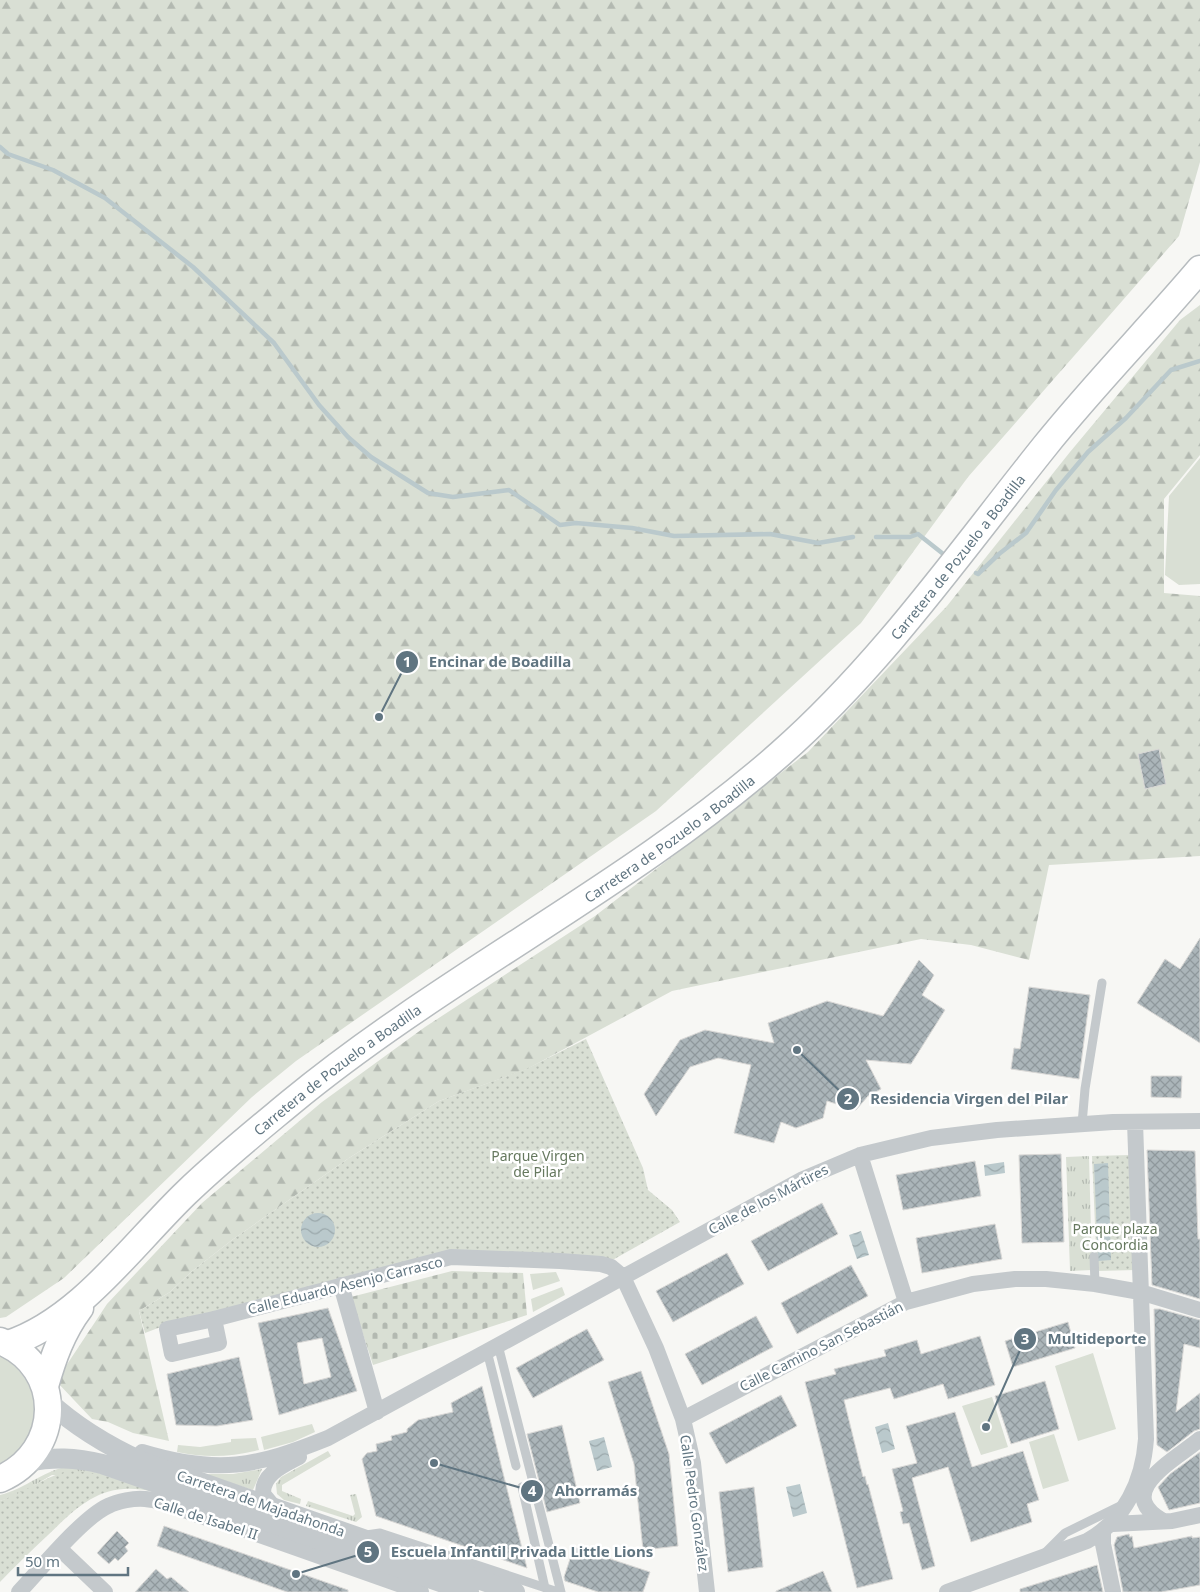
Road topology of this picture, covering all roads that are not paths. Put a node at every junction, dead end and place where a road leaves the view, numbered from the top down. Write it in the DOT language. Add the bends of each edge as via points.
graph roads {
  1 [pos="1200,269"];
  2 [pos="1200,286"];
  3 [pos="1168,309"];
  4 [pos="1102,983"];
  5 [pos="1200,1121"];
  6 [pos="1134,1122"];
  7 [pos="1082,1124"];
  8 [pos="860,1155"];
  9 [pos="1094,1256"];
  10 [pos="623,1277"];
  11 [pos="1094,1284"];
  12 [pos="341,1285"];
  13 [pos="95,1286"];
  14 [pos="1140,1292"];
  15 [pos="906,1302"];
  16 [pos="1200,1310"];
  17 [pos="214,1319"];
  18 [pos="4,1342"];
  19 [pos="492,1348"];
  20 [pos="46,1394"];
  21 [pos="377,1412"];
  22 [pos="683,1420"];
  23 [pos="83,1429"];
  24 [pos="328,1438"];
  25 [pos="1200,1439"];
  26 [pos="1145,1454"];
  27 [pos="26,1462"];
  28 [pos="1169,1465"];
  29 [pos="516,1466"];
  30 [pos="0,1479"];
  31 [pos="522,1487"];
  32 [pos="176,1489"];
  33 [pos="1126,1504"];
  34 [pos="273,1506"];
  35 [pos="1200,1515"];
  36 [pos="1163,1521"];
  37 [pos="223,1522"];
  38 [pos="1108,1528"];
  39 [pos="357,1536"];
  40 [pos="60,1549"];
  41 [pos="1042,1557"];
  42 [pos="545,1588"];
  43 [pos="19,1592"];
  44 [pos="104,1592"];
  45 [pos="420,1592"];
  46 [pos="469,1592"];
  47 [pos="515,1592"];
  48 [pos="560,1592"];
  49 [pos="707,1592"];
  50 [pos="947,1592"];
  51 [pos="1113,1592"];
  1 -- 3 [label="main road, Carretera de Pozuelo a Boadilla"];
  2 -- 3 [label="main road, Carretera de Pozuelo a Boadilla"];
  3 -- 13 [label="main road, Carretera de Pozuelo a Boadilla" via="1097,382 947,573 862,672 784,750 731,796 634,866 398,1022 306,1090 187,1192"];
  4 -- 7 [label="lane"];
  5 -- 6 [label="street, Calle de los Mártires"];
  6 -- 7 [label="street, Calle de los Mártires"];
  6 -- 14 [label="street"];
  7 -- 8 [label="street, Calle de los Mártires" via="931,1138"];
  8 -- 10 [label="street, Calle de los Mártires" via="803,1179"];
  8 -- 15 [label="street"];
  9 -- 11 [label="lane"];
  10 -- 12 [label="street, Calle Eduardo Asenjo Carrasco" via="601,1264 451,1257"];
  10 -- 19 [label="street, Calle de los Mártires"];
  10 -- 22 [label="street, Calle Pedro González" via="656,1348"];
  11 -- 14 [label="street, Calle Camino San Sebastián"];
  11 -- 15 [label="street, Calle Camino San Sebastián" via="1046,1278 1015,1279 973,1284"];
  12 -- 17 [label="street, Calle Eduardo Asenjo Carrasco"];
  12 -- 21 [label="street"];
  13 -- 18 [label="main road, Carretera de Pozuelo a Boadilla" via="46,1328"];
  13 -- 20 [label="main road, Carretera de Pozuelo a Boadilla" via="68,1324 55,1352"];
  14 -- 16 [label="street, Calle Camino San Sebastián"];
  14 -- 26 [label="street"];
  15 -- 22 [label="street, Calle Camino San Sebastián"];
  18 -- 20 [label="main road" via="31,1361"];
  19 -- 21 [label="street, Calle de los Mártires"];
  19 -- 29 [label="lane"];
  19 -- 48 [label="lane"];
  20 -- 23 [label="street, Carretera de Majadahonda"];
  20 -- 27 [label="main road, Carretera de Pozuelo a Boadilla" via="46,1427 35,1452"];
  21 -- 24 [label="street, Calle de los Mártires"];
  22 -- 49 [label="street, Calle Pedro González" via="693,1463"];
  23 -- 24 [label="street, Calle de los Mártires" via="136,1451 202,1466 264,1460"];
  23 -- 34 [label="street, Carretera de Majadahonda" via="143,1462"];
  24 -- 34 [label="street, Calle de los Mártires" via="272,1474 263,1494"];
  25 -- 28 [label="street"];
  26 -- 28 [label="street"];
  26 -- 33 [label="street" via="1137,1484"];
  27 -- 30 [label="main road"];
  27 -- 32 [label="street, Carretera de Majadahonda" via="55,1457 82,1459"];
  28 -- 36 [label="street" via="1151,1478 1144,1487 1143,1495 1147,1509"];
  31 -- 42 [label="lane"];
  32 -- 37 [label="lane"];
  32 -- 46 [label="street, Carretera de Majadahonda"];
  33 -- 38 [label="street"];
  33 -- 41 [label="lane" via="1065,1533"];
  34 -- 39 [label="street, Carretera de Majadahonda"];
  35 -- 36 [label="street"];
  36 -- 38 [label="street"];
  37 -- 40 [label="street, Calle de Isabel II" via="161,1502 130,1500 107,1506"];
  37 -- 45 [label="street, Calle de Isabel II"];
  38 -- 41 [label="street" via="1087,1540"];
  38 -- 51 [label="street" via="1103,1544"];
  39 -- 42 [label="lane" via="380,1533"];
  39 -- 47 [label="street, Carretera de Majadahonda"];
  40 -- 43 [label="street, Calle de Isabel II"];
  40 -- 44 [label="street"];
  41 -- 50 [label="street"];
  42 -- 48 [label="lane"];
}
